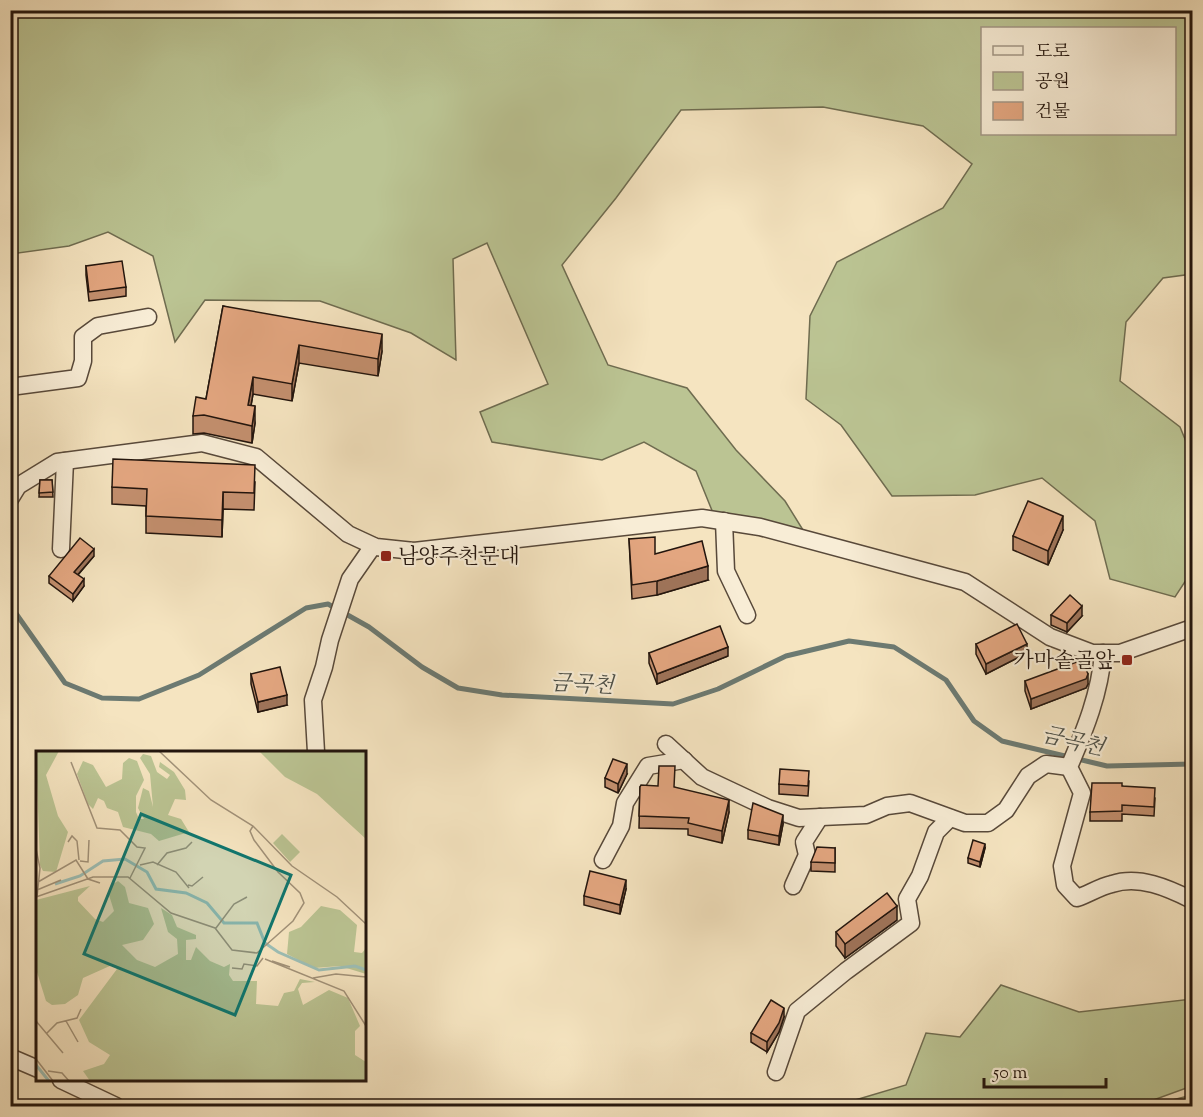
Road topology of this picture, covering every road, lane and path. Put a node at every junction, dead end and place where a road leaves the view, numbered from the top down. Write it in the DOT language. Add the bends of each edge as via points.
graph roads {
  1 [pos="148,317"];
  2 [pos="10,387"];
  3 [pos="65,461"];
  4 [pos="13,488"];
  5 [pos="724,521"];
  6 [pos="373,546"];
  7 [pos="61,549"];
  8 [pos="747,615"];
  9 [pos="1192,628"];
  10 [pos="1103,653"];
  11 [pos="666,744"];
  12 [pos="316,751"];
  13 [pos="684,760"];
  14 [pos="1070,767"];
  15 [pos="820,817"];
  16 [pos="950,818"];
  17 [pos="603,860"];
  18 [pos="793,886"];
  19 [pos="1192,900"];
  20 [pos="10,1057"];
  21 [pos="36,1068"];
  22 [pos="776,1072"];
  23 [pos="63,1081"];
  24 [pos="116,1107"];
  1 -- 2 [label="street" via="98,326 83,338 78,378"];
  3 -- 4 [label="street"];
  3 -- 6 [label="street" via="202,443 256,457 348,534"];
  3 -- 7 [label="street"];
  5 -- 6 [label="street" via="691,519 414,551"];
  5 -- 8 [label="street" via="726,571"];
  5 -- 10 [label="street" via="760,527 965,582 1050,637 1092,653"];
  6 -- 12 [label="street" via="350,579 313,700"];
  9 -- 10 [label="street" via="1120,653"];
  10 -- 14 [label="street" via="1101,677"];
  11 -- 13 [label="street"];
  13 -- 15 [label="street" via="702,777 768,808 799,818"];
  13 -- 17 [label="street" via="648,766 625,803 621,826"];
  14 -- 16 [label="street" via="1046,764 1028,776 1006,810 988,823 965,823"];
  14 -- 19 [label="street" via="1082,793 1062,866 1065,885 1077,898 1112,883 1138,881 1170,888"];
  15 -- 16 [label="street" via="866,815 887,806 910,803"];
  15 -- 18 [label="street" via="804,842 807,855"];
  16 -- 22 [label="street" via="936,832 907,899 911,923 797,1011"];
  20 -- 21 [label="street"];
  23 -- 24 [label="street"];
}
